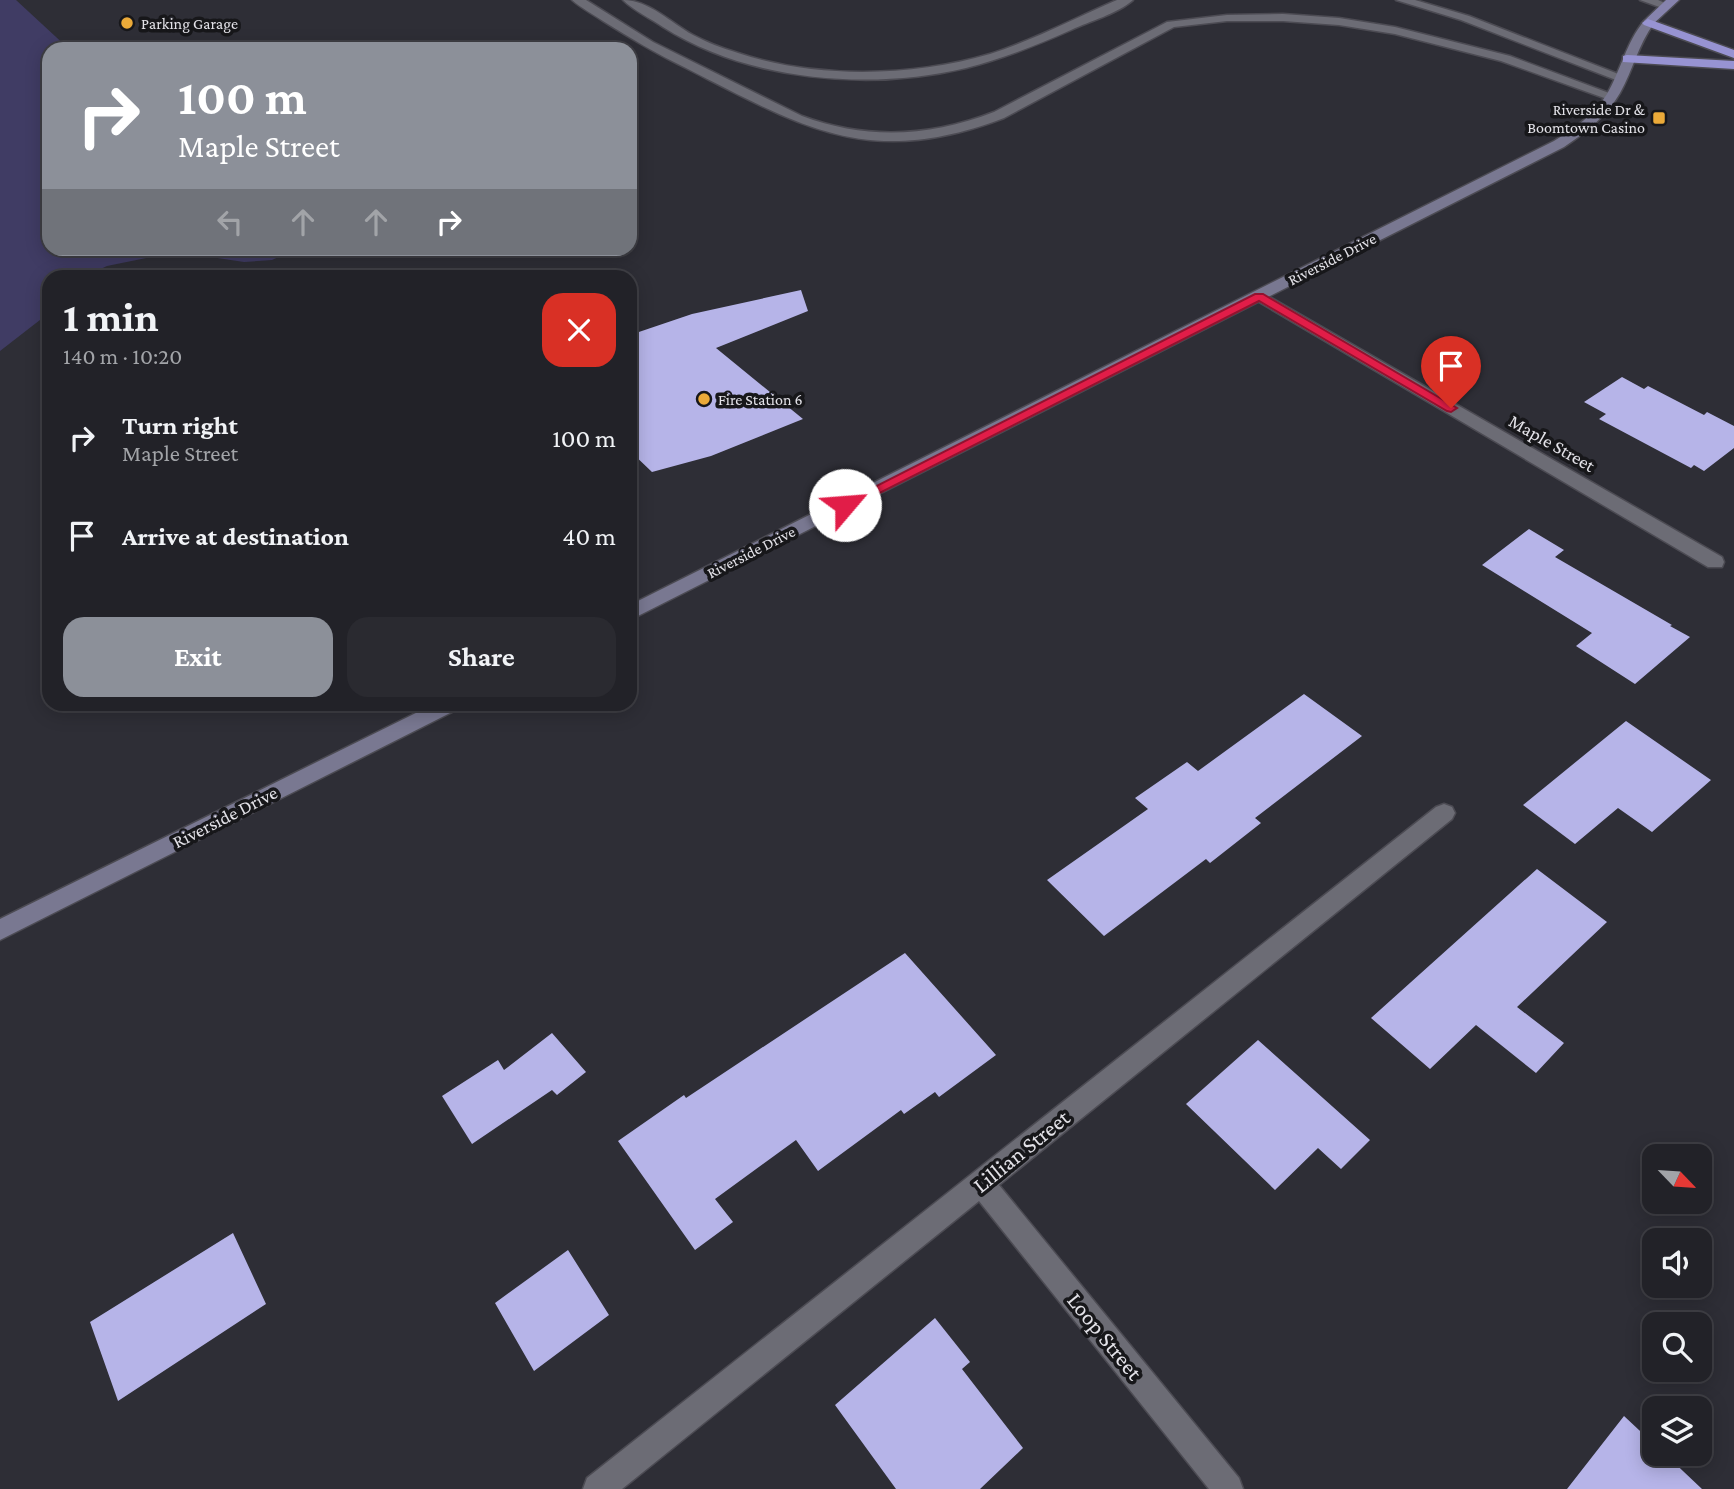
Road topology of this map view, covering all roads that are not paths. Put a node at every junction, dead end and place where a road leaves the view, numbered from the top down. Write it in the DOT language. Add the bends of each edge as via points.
graph roads {
  1 [pos="578,0"];
  2 [pos="629,0"];
  3 [pos="1127,0"];
  4 [pos="1402,0"];
  5 [pos="1646,0"];
  6 [pos="1669,3"];
  7 [pos="1243,4"];
  8 [pos="1423,23"];
  9 [pos="1648,23"];
  10 [pos="1734,54"];
  11 [pos="1627,59"];
  12 [pos="1734,65"];
  13 [pos="1620,77"];
  14 [pos="1612,96"];
  15 [pos="1259,296"];
  16 [pos="1715,562"];
  17 [pos="637,609"];
  18 [pos="437,711"];
  19 [pos="1444,813"];
  20 [pos="0,930"];
  21 [pos="981,1183"];
  22 [pos="598,1489"];
  23 [pos="1228,1489"];
  1 -- 7 [label="street" via="649,45 797,119 836,131 897,136 937,134 985,121 1171,24"];
  2 -- 3 [label="street" via="713,49 779,66 857,74 920,71 985,59"];
  4 -- 13 [label="street" via="1448,12"];
  5 -- 6 [label="street"];
  6 -- 9 [label="main road"];
  8 -- 14 [label="street"];
  9 -- 10 [label="highway"];
  9 -- 11 [label="street, Riverside Drive"];
  11 -- 12 [label="highway"];
  11 -- 13 [label="street, Riverside Drive"];
  13 -- 14 [label="street, Riverside Drive"];
  14 -- 15 [label="street, Riverside Drive" via="1584,126 1544,153"];
  15 -- 16 [label="street, Maple Street"];
  15 -- 17 [label="street, Riverside Drive"];
  18 -- 20 [label="street, Riverside Drive"];
  19 -- 21 [label="street, Lillian Street"];
  21 -- 22 [label="street, Lillian Street"];
  21 -- 23 [label="street, Loop Street"];
}
